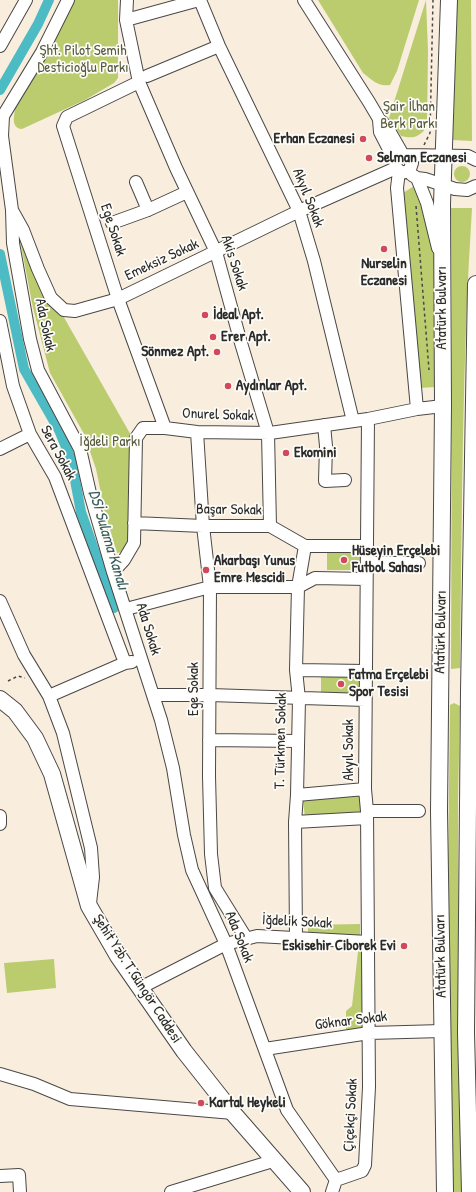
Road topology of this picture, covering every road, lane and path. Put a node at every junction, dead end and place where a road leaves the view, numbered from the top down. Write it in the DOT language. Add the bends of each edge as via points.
graph roads {
  1 [pos="26,0"];
  2 [pos="68,0"];
  3 [pos="127,0"];
  4 [pos="199,0"];
  5 [pos="304,0"];
  6 [pos="433,0"];
  7 [pos="449,0"];
  8 [pos="126,20"];
  9 [pos="0,46"];
  10 [pos="219,46"];
  11 [pos="143,79"];
  12 [pos="2,115"];
  13 [pos="423,148"];
  14 [pos="443,157"];
  15 [pos="476,160"];
  16 [pos="401,164"];
  17 [pos="417,178"];
  18 [pos="136,182"];
  19 [pos="443,185"];
  20 [pos="476,186"];
  21 [pos="187,192"];
  22 [pos="12,210"];
  23 [pos="148,210"];
  24 [pos="299,211"];
  25 [pos="112,223"];
  26 [pos="216,252"];
  27 [pos="442,263"];
  28 [pos="476,284"];
  29 [pos="118,299"];
  30 [pos="0,321"];
  31 [pos="443,406"];
  32 [pos="417,409"];
  33 [pos="368,419"];
  34 [pos="352,421"];
  35 [pos="324,425"];
  36 [pos="165,428"];
  37 [pos="197,432"];
  38 [pos="268,433"];
  39 [pos="30,434"];
  40 [pos="0,450"];
  41 [pos="345,480"];
  42 [pos="474,494"];
  43 [pos="134,523"];
  44 [pos="204,526"];
  45 [pos="270,526"];
  46 [pos="305,546"];
  47 [pos="367,546"];
  48 [pos="367,563"];
  49 [pos="419,563"];
  50 [pos="113,572"];
  51 [pos="366,579"];
  52 [pos="210,586"];
  53 [pos="298,587"];
  54 [pos="0,601"];
  55 [pos="126,609"];
  56 [pos="141,661"];
  57 [pos="125,663"];
  58 [pos="296,670"];
  59 [pos="366,671"];
  60 [pos="472,690"];
  61 [pos="153,694"];
  62 [pos="210,695"];
  63 [pos="49,696"];
  64 [pos="0,699"];
  65 [pos="299,699"];
  66 [pos="365,700"];
  67 [pos="209,740"];
  68 [pos="298,742"];
  69 [pos="365,789"];
  70 [pos="297,795"];
  71 [pos="419,811"];
  72 [pos="367,814"];
  73 [pos="0,816"];
  74 [pos="295,822"];
  75 [pos="0,824"];
  76 [pos="89,906"];
  77 [pos="246,938"];
  78 [pos="296,938"];
  79 [pos="368,942"];
  80 [pos="226,944"];
  81 [pos="140,988"];
  82 [pos="442,1031"];
  83 [pos="369,1033"];
  84 [pos="265,1049"];
  85 [pos="0,1074"];
  86 [pos="233,1113"];
  87 [pos="276,1160"];
  88 [pos="0,1176"];
  89 [pos="336,1180"];
  90 [pos="20,1192"];
  91 [pos="171,1192"];
  92 [pos="302,1192"];
  93 [pos="332,1192"];
  94 [pos="445,1192"];
  95 [pos="470,1192"];
  1 -- 9 [label="street"];
  2 -- 12 [label="street, Ada Sokak" via="42,52"];
  3 -- 8 [label="street, Akis Sokak"];
  4 -- 8 [label="street"];
  4 -- 10 [label="street, Akyıl Sokak"];
  5 -- 16 [label="street" via="369,102 379,119 380,132"];
  6 -- 13 [label="path" via="430,133"];
  7 -- 14 [label="main road, Atatürk Bulvarı"];
  8 -- 11 [label="street, Akis Sokak"];
  10 -- 11 [label="street, Ege Sokak"];
  10 -- 24 [label="street, Akyıl Sokak"];
  11 -- 21 [label="street, Akis Sokak"];
  11 -- 29 [label="street, Ege Sokak" via="67,117 63,126"];
  12 -- 22 [label="street, Ada Sokak" via="2,136"];
  14 -- 15 [label="street" via="468,156"];
  14 -- 16 [label="street"];
  14 -- 19 [label="main road, Atatürk Bulvarı"];
  16 -- 17 [label="street"];
  16 -- 24 [label="street, Emeksiz Sokak"];
  16 -- 32 [label="street" via="397,188"];
  17 -- 19 [label="street"];
  17 -- 27 [label="street" via="427,203"];
  18 -- 23 [label="street"];
  19 -- 20 [label="street" via="462,190"];
  19 -- 27 [label="main road, Atatürk Bulvarı"];
  21 -- 23 [label="street"];
  21 -- 26 [label="street, Akis Sokak"];
  22 -- 29 [label="street, Emeksiz Sokak" via="51,298 64,310 75,311"];
  22 -- 50 [label="street, Ada Sokak" via="13,243 38,370 80,449"];
  23 -- 25 [label="street"];
  24 -- 26 [label="street, Emeksiz Sokak"];
  24 -- 34 [label="street, Akyıl Sokak" via="314,261"];
  26 -- 29 [label="street, Emeksiz Sokak"];
  26 -- 38 [label="street, Akis Sokak"];
  27 -- 31 [label="main road, Atatürk Bulvarı"];
  28 -- 42 [label="main road, Atatürk Bulvarı"];
  29 -- 36 [label="street, Ege Sokak"];
  30 -- 39 [label="street, Sera Sokak" via="13,386"];
  31 -- 32 [label="street, Onurel Sokak"];
  31 -- 82 [label="main road, Atatürk Bulvarı" via="439,811"];
  32 -- 33 [label="street, Onurel Sokak"];
  33 -- 34 [label="street, Onurel Sokak"];
  33 -- 47 [label="street, Akyıl Sokak"];
  34 -- 35 [label="street, Onurel Sokak"];
  35 -- 38 [label="street, Onurel Sokak"];
  35 -- 41 [label="street" via="325,481"];
  36 -- 37 [label="street, Onurel Sokak"];
  36 -- 43 [label="street, Onurel Sokak" via="144,428 136,438"];
  37 -- 38 [label="street, Onurel Sokak"];
  37 -- 44 [label="street, Ege Sokak"];
  38 -- 45 [label="street, Akis Sokak"];
  39 -- 40 [label="street"];
  39 -- 57 [label="street, Sera Sokak" via="55,477"];
  42 -- 60 [label="main road, Atatürk Bulvarı"];
  43 -- 44 [label="street, Başar Sokak"];
  43 -- 50 [label="street, Onurel Sokak" via="134,543"];
  44 -- 45 [label="street, Başar Sokak"];
  44 -- 52 [label="street, Ege Sokak"];
  45 -- 46 [label="street, Başar Sokak"];
  46 -- 47 [label="street, Başar Sokak"];
  46 -- 53 [label="street, T. Türkmen Sokak"];
  47 -- 48 [label="street, Akyıl Sokak"];
  48 -- 49 [label="street"];
  48 -- 51 [label="street, Akyıl Sokak"];
  50 -- 55 [label="street, Ada Sokak"];
  51 -- 53 [label="street" via="315,578"];
  51 -- 59 [label="street, Akyıl Sokak"];
  52 -- 53 [label="street"];
  52 -- 55 [label="street"];
  52 -- 62 [label="street, Ege Sokak"];
  53 -- 58 [label="street, T. Türkmen Sokak"];
  54 -- 63 [label="street" via="24,655"];
  55 -- 56 [label="street, Ada Sokak"];
  56 -- 57 [label="street"];
  56 -- 61 [label="street, Ada Sokak"];
  57 -- 63 [label="street"];
  58 -- 59 [label="street"];
  58 -- 65 [label="street, T. Türkmen Sokak"];
  59 -- 66 [label="street, Akyıl Sokak"];
  60 -- 95 [label="main road, Atatürk Bulvarı" via="466,1033"];
  61 -- 62 [label="street"];
  61 -- 80 [label="street, Ada Sokak" via="173,768 192,870"];
  62 -- 65 [label="street"];
  62 -- 67 [label="street, Ege Sokak"];
  63 -- 76 [label="street" via="63,733 91,848 93,877"];
  64 -- 76 [label="main road, Şehit Yzb. T.Güngör Caddesi" via="15,711 36,738 52,774"];
  65 -- 66 [label="street"];
  65 -- 68 [label="street, T. Türkmen Sokak"];
  66 -- 69 [label="street, Akyıl Sokak"];
  67 -- 68 [label="street"];
  67 -- 77 [label="street, Ege Sokak" via="211,854 215,888"];
  68 -- 70 [label="street, T. Türkmen Sokak"];
  69 -- 70 [label="street"];
  69 -- 72 [label="street, Akyıl Sokak"];
  70 -- 74 [label="street, T. Türkmen Sokak"];
  71 -- 72 [label="street"];
  72 -- 74 [label="street"];
  72 -- 79 [label="street, Akyıl Sokak"];
  73 -- 75 [label="street"];
  74 -- 78 [label="street, T. Türkmen Sokak"];
  76 -- 81 [label="main road, Şehit Yzb. T.Güngör Caddesi"];
  77 -- 78 [label="street, İğdelik Sokak"];
  77 -- 80 [label="street, İğdelik Sokak"];
  78 -- 79 [label="street, İğdelik Sokak"];
  79 -- 83 [label="street, Akyıl Sokak"];
  80 -- 81 [label="street, İğdelik Sokak"];
  80 -- 84 [label="street, Ada Sokak"];
  81 -- 86 [label="main road, Şehit Yzb. T.Güngör Caddesi" via="184,1051"];
  82 -- 83 [label="street, Göknar Sokak"];
  82 -- 94 [label="main road, Atatürk Bulvarı"];
  83 -- 84 [label="street, Göknar Sokak"];
  83 -- 89 [label="street, Çiçekçi Sokak" via="365,1166 362,1171"];
  84 -- 89 [label="street, Ada Sokak" via="287,1110"];
  85 -- 86 [label="street" via="34,1084 70,1099"];
  86 -- 87 [label="main road, Şehit Yzb. T.Güngör Caddesi"];
  87 -- 91 [label="street"];
  87 -- 92 [label="main road, Şehit Yzb. T.Güngör Caddesi"];
  88 -- 90 [label="street" via="19,1175"];
  89 -- 93 [label="street"];
}
